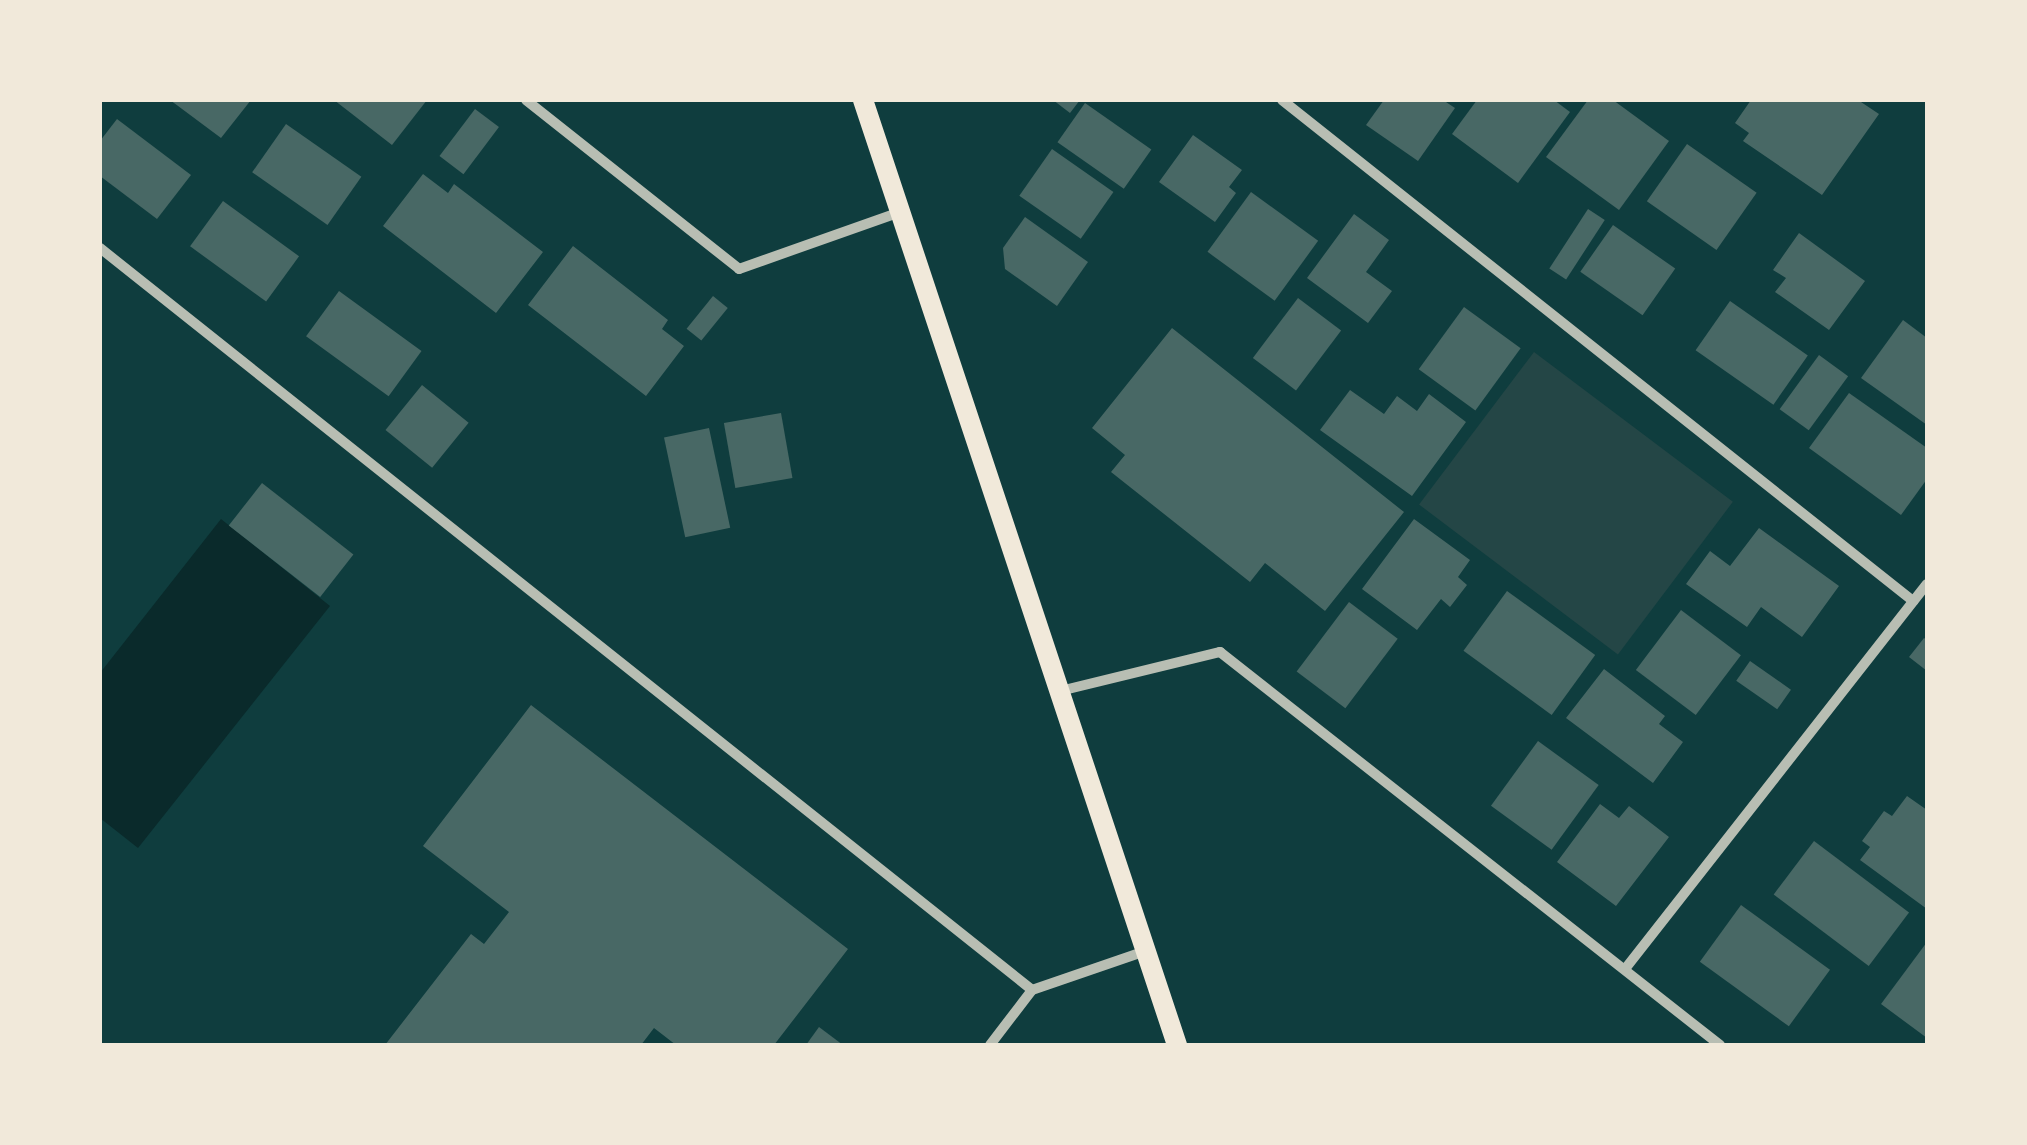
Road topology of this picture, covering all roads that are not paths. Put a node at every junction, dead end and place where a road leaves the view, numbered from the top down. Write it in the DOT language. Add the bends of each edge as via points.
graph roads {
  1 [pos="526,100"];
  2 [pos="862,100"];
  3 [pos="1282,100"];
  4 [pos="900,212"];
  5 [pos="100,248"];
  6 [pos="1927,584"];
  7 [pos="1913,602"];
  8 [pos="1060,692"];
  9 [pos="1145,952"];
  10 [pos="1624,969"];
  11 [pos="1032,990"];
  12 [pos="990,1045"];
  13 [pos="1177,1045"];
  14 [pos="1720,1045"];
  1 -- 4 [label="street" via="739,268"];
  2 -- 4 [label="main road"];
  3 -- 7 [label="street"];
  4 -- 8 [label="main road"];
  5 -- 11 [label="street"];
  6 -- 7 [label="street"];
  7 -- 10 [label="street"];
  8 -- 9 [label="main road"];
  8 -- 10 [label="street" via="1220,652"];
  9 -- 11 [label="street"];
  9 -- 13 [label="main road"];
  10 -- 14 [label="street"];
  11 -- 12 [label="street"];
}
